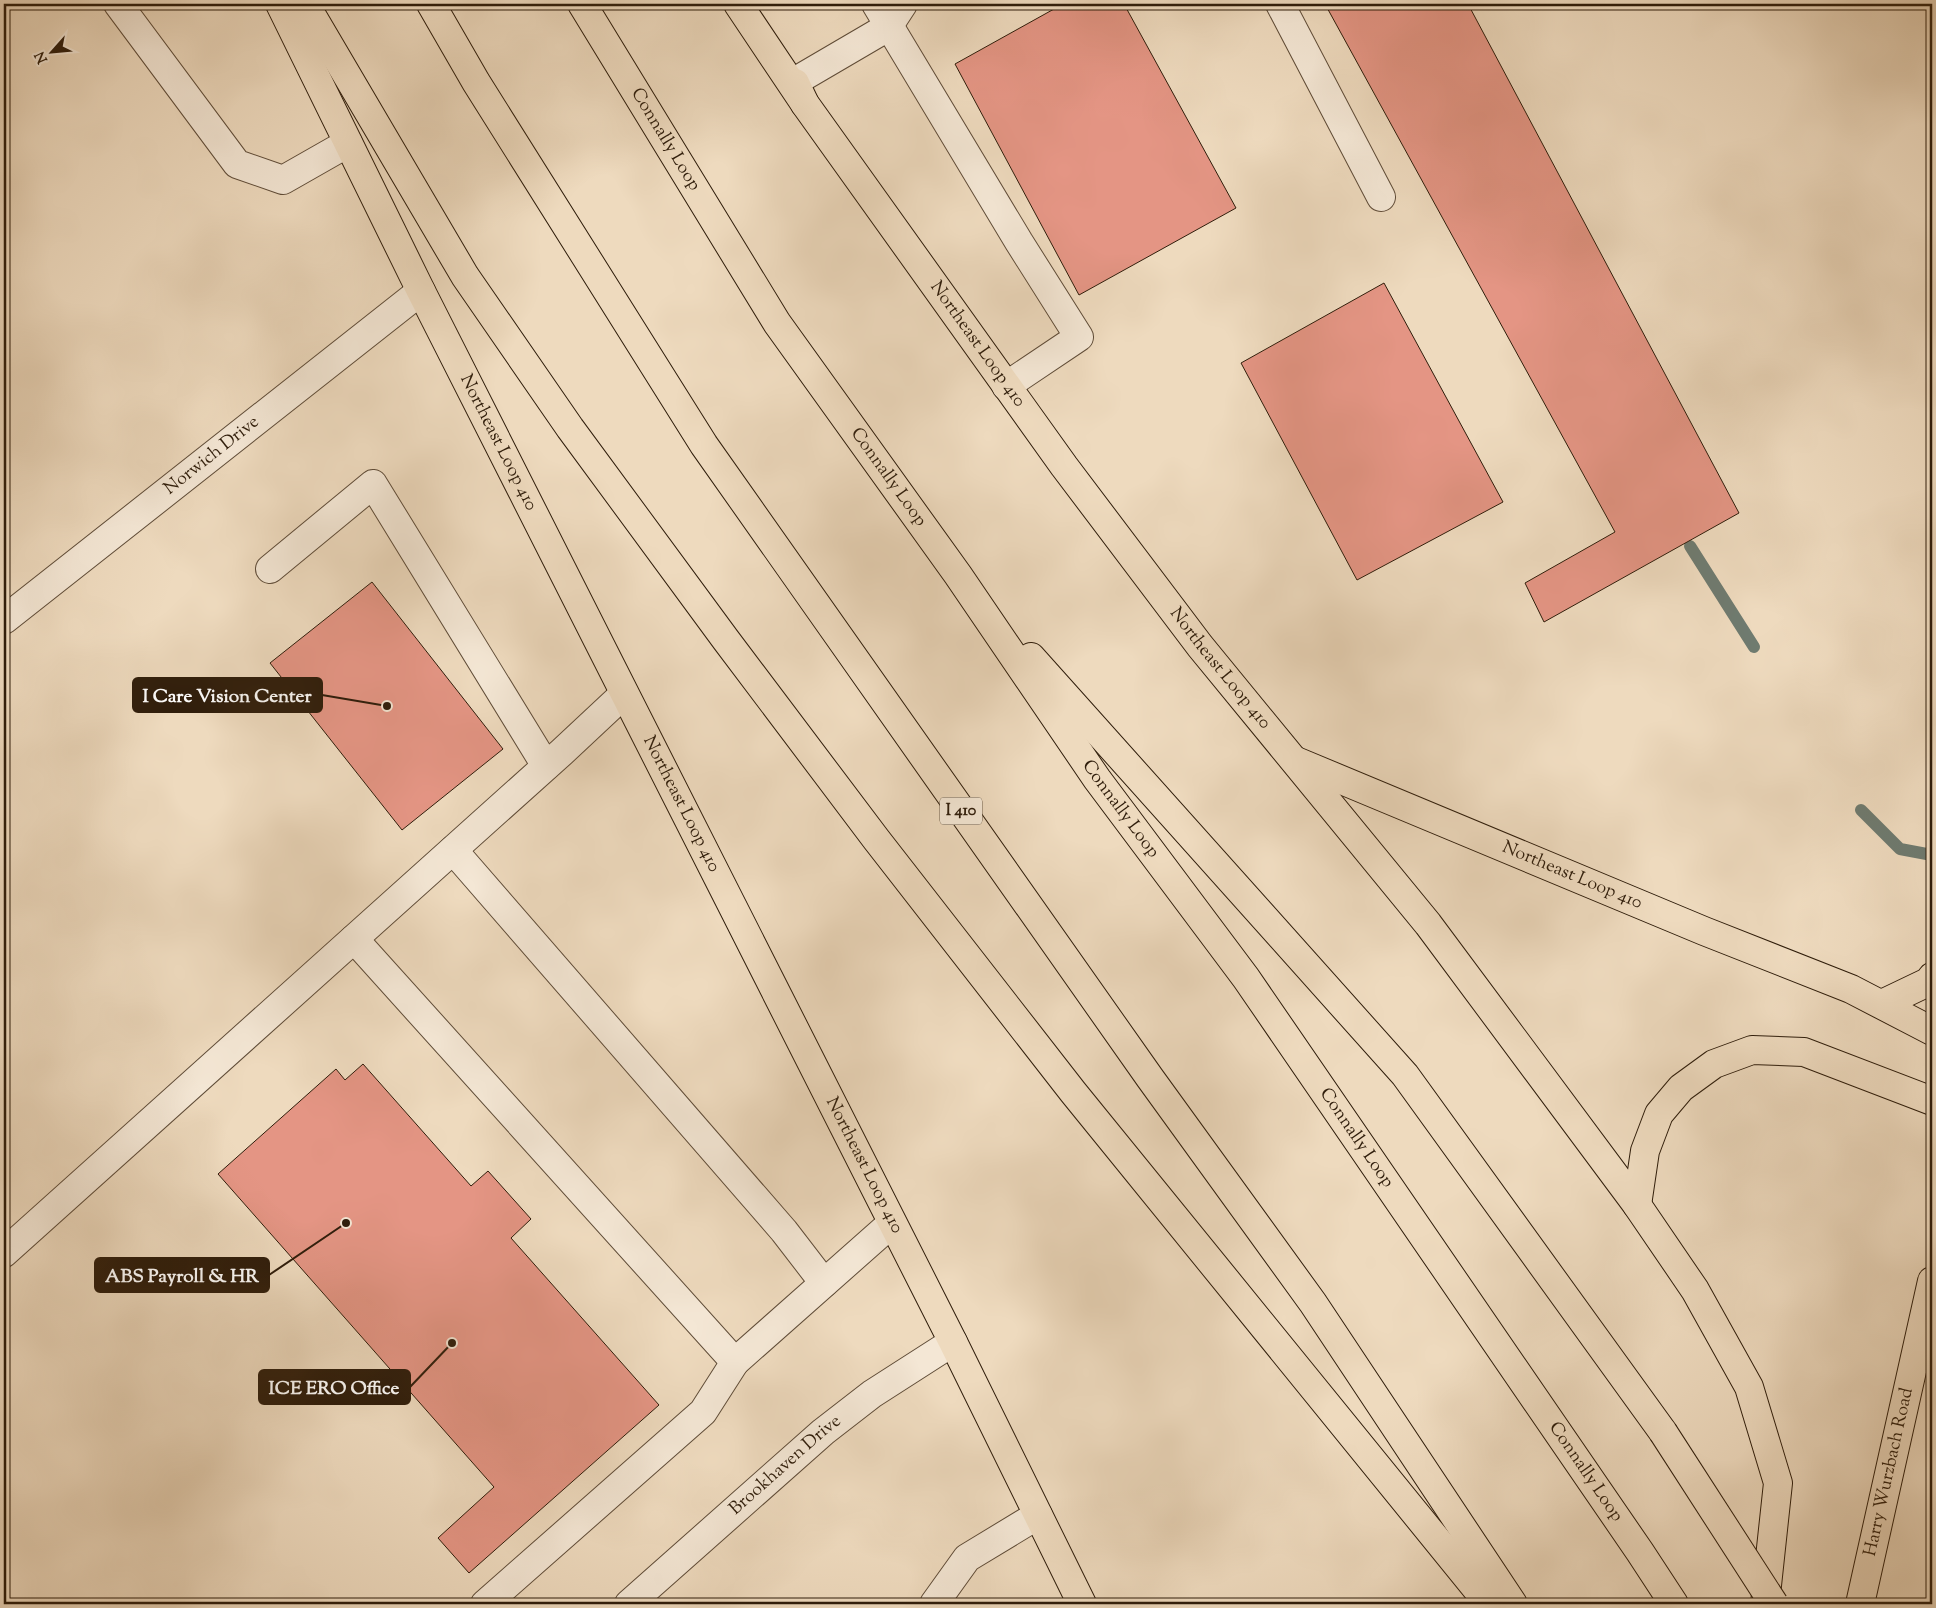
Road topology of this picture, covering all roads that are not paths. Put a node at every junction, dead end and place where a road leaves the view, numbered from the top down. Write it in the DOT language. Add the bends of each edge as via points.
graph roads {
  1 [pos="118,4"];
  2 [pos="280,4"];
  3 [pos="305,4"];
  4 [pos="432,4"];
  5 [pos="582,4"];
  6 [pos="738,4"];
  7 [pos="754,4"];
  8 [pos="903,4"];
  9 [pos="1280,4"];
  10 [pos="882,15"];
  11 [pos="800,93"];
  12 [pos="348,143"];
  13 [pos="1381,197"];
  14 [pos="421,291"];
  15 [pos="1006,386"];
  16 [pos="270,569"];
  17 [pos="958,575"];
  18 [pos="4,620"];
  19 [pos="624,694"];
  20 [pos="1292,759"];
  21 [pos="546,766"];
  22 [pos="453,850"];
  23 [pos="354,939"];
  24 [pos="1932,977"];
  25 [pos="1882,1004"];
  26 [pos="1932,1031"];
  27 [pos="1932,1101"];
  28 [pos="1637,1205"];
  29 [pos="892,1223"];
  30 [pos="4,1253"];
  31 [pos="1932,1281"];
  32 [pos="824,1283"];
  33 [pos="953,1342"];
  34 [pos="735,1362"];
  35 [pos="1038,1515"];
  36 [pos="485,1604"];
  37 [pos="629,1604"];
  38 [pos="934,1604"];
  39 [pos="1082,1604"];
  40 [pos="1097,1604"];
  41 [pos="1489,1604"];
  42 [pos="1513,1604"];
  43 [pos="1674,1604"];
  44 [pos="1765,1604"];
  45 [pos="1774,1604"];
  46 [pos="1860,1604"];
  1 -- 12 [label="street" via="237,164 283,180"];
  2 -- 12 [label="main road, Northeast Loop 410"];
  3 -- 41 [label="main road" via="465,276 570,428 726,640 1073,1092"];
  4 -- 42 [label="main road, I 410" via="476,82 704,445 1144,1070 1313,1303"];
  5 -- 17 [label="main road, Connally Loop" via="776,323"];
  6 -- 11 [label="main road"];
  7 -- 11 [label="main road, Northeast Loop 410"];
  8 -- 10 [label="street"];
  9 -- 13 [label="street"];
  10 -- 11 [label="street"];
  10 -- 15 [label="street" via="1079,337"];
  11 -- 15 [label="main road, Northeast Loop 410"];
  12 -- 14 [label="main road, Northeast Loop 410"];
  14 -- 18 [label="street, Norwich Drive"];
  14 -- 19 [label="main road, Northeast Loop 410"];
  15 -- 20 [label="main road, Northeast Loop 410" via="1200,646"];
  16 -- 21 [label="street" via="373,484"];
  17 -- 43 [label="main road, Connally Loop" via="1097,779 1246,978"];
  17 -- 45 [label="main road, bridge" via="1405,1075 1663,1432"];
  19 -- 21 [label="street"];
  19 -- 29 [label="main road, Northeast Loop 410"];
  20 -- 25 [label="main road, Northeast Loop 410"];
  20 -- 28 [label="main road" via="1428,924"];
  21 -- 22 [label="street"];
  22 -- 23 [label="street"];
  22 -- 32 [label="street" via="784,1231"];
  23 -- 30 [label="street"];
  23 -- 34 [label="street"];
  24 -- 25 [label="main road"];
  25 -- 26 [label="main road, Northeast Loop 410"];
  27 -- 28 [label="main road" via="1804,1052 1752,1050 1714,1064 1681,1088 1659,1114 1645,1151"];
  28 -- 44 [label="main road" via="1695,1290 1748,1386 1778,1484"];
  29 -- 32 [label="street"];
  29 -- 33 [label="main road, Northeast Loop 410"];
  31 -- 46 [label="main road, Harry Wurzbach Road"];
  32 -- 34 [label="street"];
  33 -- 35 [label="main road, Northeast Loop 410"];
  33 -- 37 [label="street, Brookhaven Drive" via="872,1394 822,1432"];
  34 -- 36 [label="street" via="703,1412"];
  35 -- 38 [label="street" via="967,1558"];
  35 -- 39 [label="main road, Northeast Loop 410"];
  35 -- 40 [label="main road"];
}
